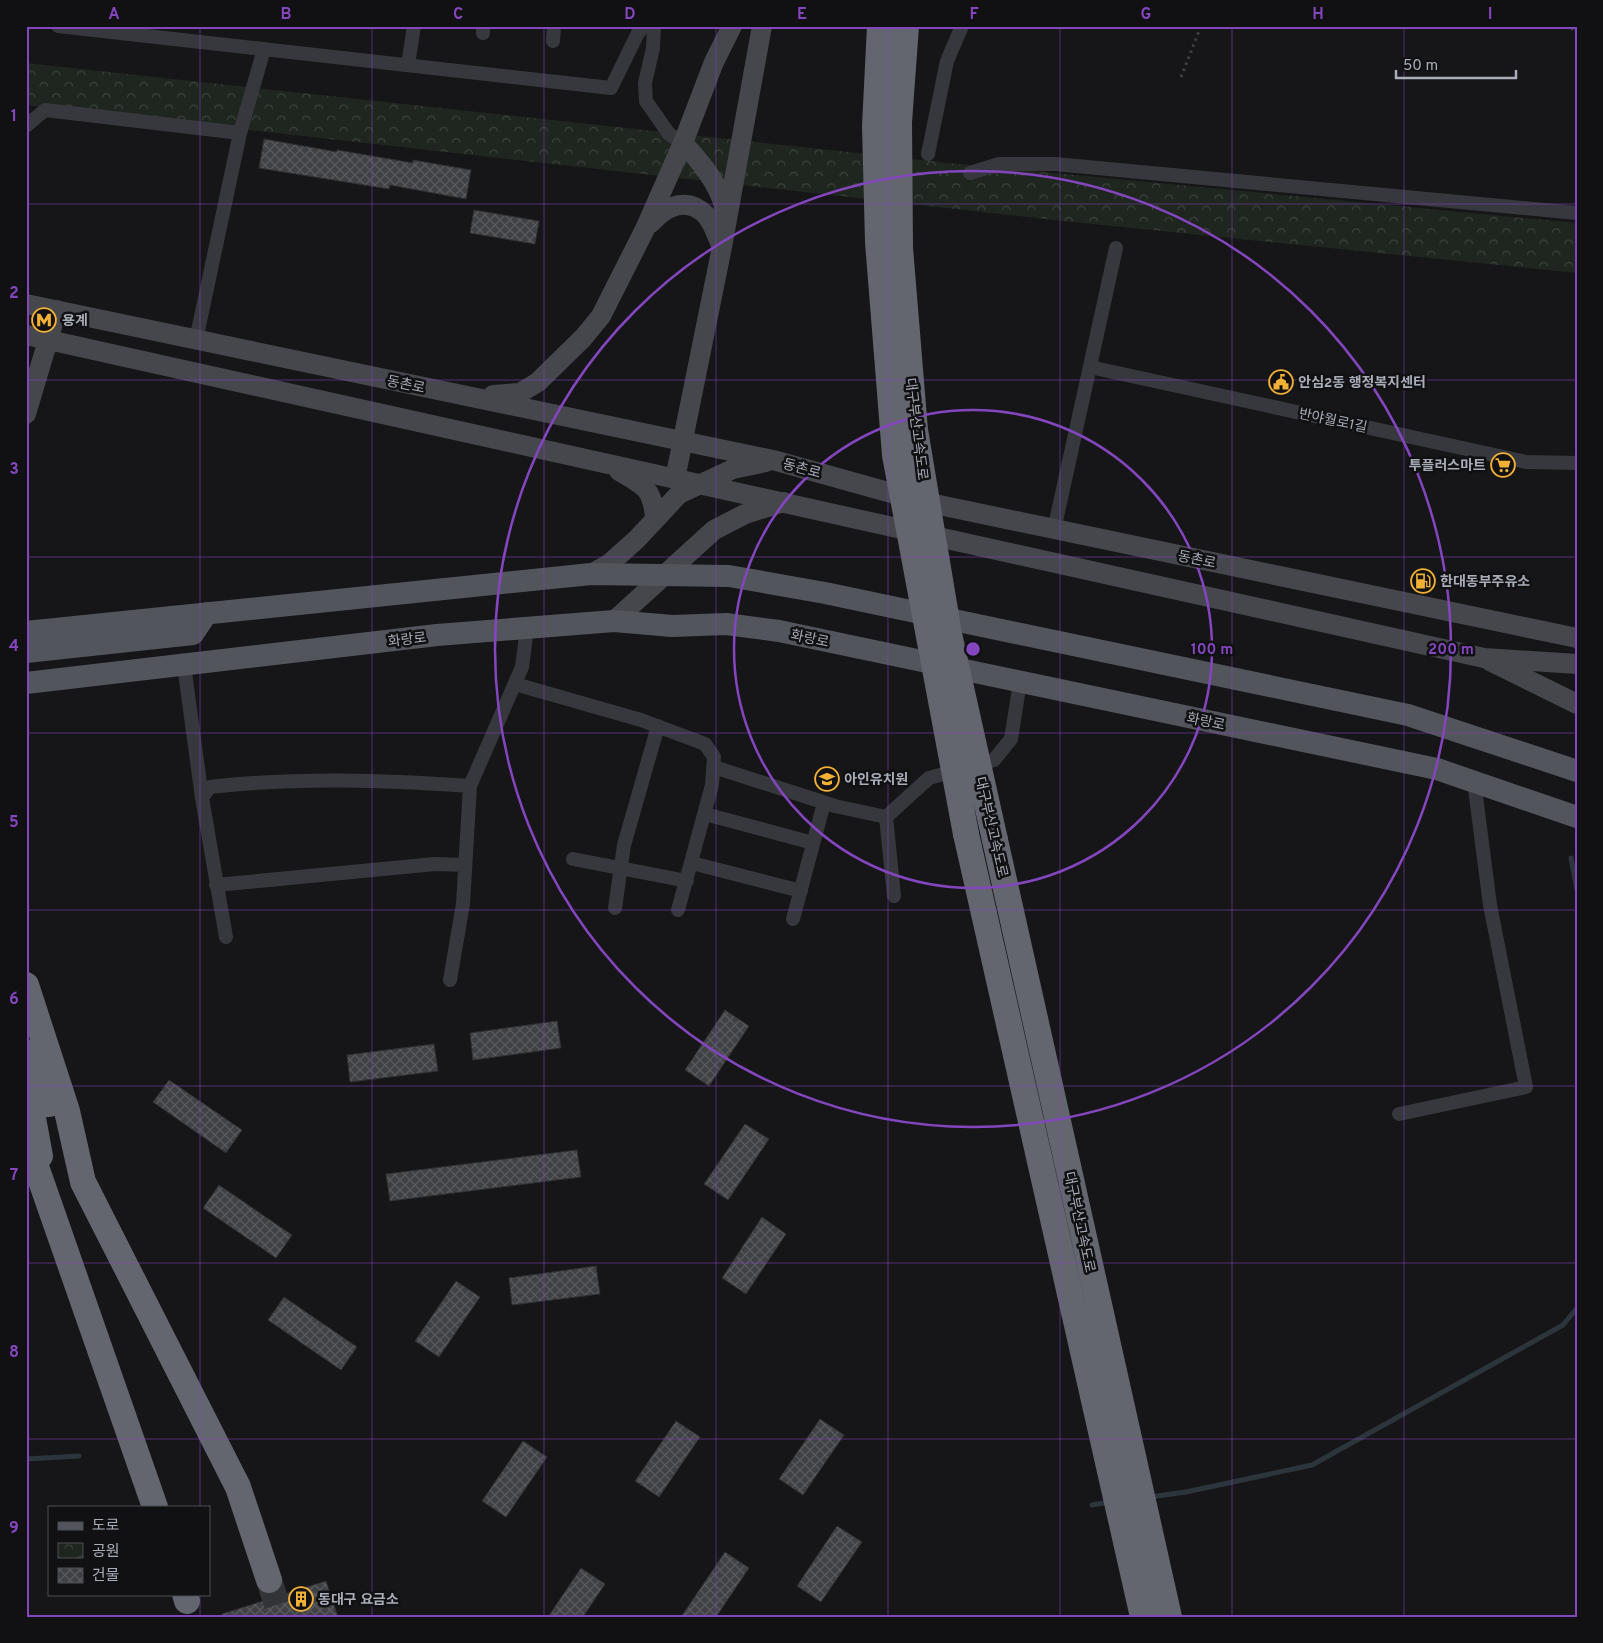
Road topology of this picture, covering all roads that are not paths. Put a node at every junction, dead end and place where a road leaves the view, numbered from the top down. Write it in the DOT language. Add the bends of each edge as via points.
graph roads {
  1 [pos="58,26"];
  2 [pos="414,26"];
  3 [pos="554,26"];
  4 [pos="644,26"];
  5 [pos="654,26"];
  6 [pos="732,26"];
  7 [pos="762,26"];
  8 [pos="880,26"];
  9 [pos="906,26"];
  10 [pos="962,26"];
  11 [pos="553,41"];
  12 [pos="264,49"];
  13 [pos="408,65"];
  14 [pos="26,126"];
  15 [pos="240,133"];
  16 [pos="683,143"];
  17 [pos="928,154"];
  18 [pos="970,173"];
  19 [pos="1577,213"];
  20 [pos="725,227"];
  21 [pos="646,229"];
  22 [pos="722,247"];
  23 [pos="1116,248"];
  24 [pos="26,304"];
  25 [pos="57,310"];
  26 [pos="26,335"];
  27 [pos="50,340"];
  28 [pos="196,340"];
  29 [pos="1090,367"];
  30 [pos="466,396"];
  31 [pos="26,414"];
  32 [pos="683,441"];
  33 [pos="773,460"];
  34 [pos="604,463"];
  35 [pos="1577,463"];
  36 [pos="675,478"];
  37 [pos="698,484"];
  38 [pos="784,501"];
  39 [pos="655,518"];
  40 [pos="1054,530"];
  41 [pos="591,574"];
  42 [pos="665,574"];
  43 [pos="207,613"];
  44 [pos="614,621"];
  45 [pos="527,628"];
  46 [pos="26,632"];
  47 [pos="1577,638"];
  48 [pos="93,645"];
  49 [pos="26,652"];
  50 [pos="1484,658"];
  51 [pos="1577,664"];
  52 [pos="184,665"];
  53 [pos="99,675"];
  54 [pos="1020,682"];
  55 [pos="26,683"];
  56 [pos="515,684"];
  57 [pos="1577,704"];
  58 [pos="658,726"];
  59 [pos="714,767"];
  60 [pos="1577,771"];
  61 [pos="1474,781"];
  62 [pos="470,786"];
  63 [pos="202,798"];
  64 [pos="824,802"];
  65 [pos="705,814"];
  66 [pos="886,817"];
  67 [pos="1577,817"];
  68 [pos="813,843"];
  69 [pos="573,859"];
  70 [pos="692,863"];
  71 [pos="465,865"];
  72 [pos="621,867"];
  73 [pos="687,881"];
  74 [pos="216,885"];
  75 [pos="801,891"];
  76 [pos="894,896"];
  77 [pos="615,908"];
  78 [pos="678,910"];
  79 [pos="793,919"];
  80 [pos="226,937"];
  81 [pos="450,980"];
  82 [pos="26,985"];
  83 [pos="26,1052"];
  84 [pos="26,1080"];
  85 [pos="1399,1114"];
  86 [pos="26,1138"];
  87 [pos="83,1182"];
  88 [pos="45,1189"];
  89 [pos="1121,1459"];
  90 [pos="155,1506"];
  91 [pos="269,1580"];
  92 [pos="1143,1617"];
  93 [pos="1169,1617"];
  1 -- 12 [label="street"];
  2 -- 13 [label="street"];
  3 -- 11 [label="street"];
  4 -- 13 [label="street" via="611,88"];
  5 -- 16 [label="street" via="645,83 646,101 669,134"];
  6 -- 16 [label="main road" via="698,100"];
  7 -- 20 [label="main road"];
  8 -- 89 [label="highway, 대구부산고속도로, bridge" via="874,126 878,233 895,455 966,834"];
  9 -- 89 [label="highway, 대구부산고속도로, bridge" via="899,122 900,248 915,430 949,634 995,840"];
  10 -- 17 [label="street" via="947,61"];
  12 -- 13 [label="street"];
  12 -- 15 [label="street"];
  14 -- 15 [label="street" via="44,110"];
  15 -- 28 [label="street"];
  16 -- 20 [label="main road" via="699,160 717,190 725,208"];
  16 -- 21 [label="main road"];
  18 -- 19 [label="street" via="999,164 1055,164"];
  20 -- 22 [label="main road"];
  21 -- 22 [label="main road" via="661,212 671,206 682,205 705,215"];
  21 -- 30 [label="main road" via="600,316 562,360 520,393"];
  22 -- 32 [label="main road"];
  23 -- 29 [label="street"];
  24 -- 25 [label="main road, 동촌로"];
  25 -- 27 [label="main road"];
  25 -- 28 [label="main road, 동촌로"];
  26 -- 27 [label="main road"];
  27 -- 31 [label="main road"];
  27 -- 34 [label="main road"];
  28 -- 30 [label="main road, 동촌로"];
  29 -- 35 [label="street, 반야월로1길" via="1526,462"];
  29 -- 40 [label="street"];
  30 -- 32 [label="main road, 동촌로"];
  32 -- 33 [label="main road, 동촌로"];
  32 -- 36 [label="main road"];
  33 -- 37 [label="main road"];
  33 -- 40 [label="main road, 동촌로" via="920,501"];
  34 -- 36 [label="main road"];
  34 -- 39 [label="main road" via="633,478 648,491 654,499"];
  36 -- 37 [label="main road"];
  37 -- 38 [label="main road"];
  37 -- 39 [label="main road" via="679,494"];
  38 -- 42 [label="main road" via="745,514 714,530"];
  38 -- 50 [label="main road"];
  39 -- 41 [label="main road" via="609,564"];
  40 -- 47 [label="main road, 동촌로"];
  41 -- 42 [label="main road"];
  41 -- 43 [label="main road"];
  42 -- 44 [label="main road"];
  42 -- 60 [label="main road" via="729,576 825,593 1408,715"];
  43 -- 46 [label="main road"];
  43 -- 48 [label="main road" via="193,634"];
  44 -- 45 [label="main road, 화랑로"];
  44 -- 54 [label="main road, 화랑로" via="672,626 726,624 779,631"];
  45 -- 52 [label="main road, 화랑로" via="437,635"];
  45 -- 56 [label="street" via="522,667"];
  48 -- 49 [label="main road"];
  48 -- 53 [label="main road" via="88,664"];
  50 -- 51 [label="main road"];
  50 -- 57 [label="main road"];
  52 -- 53 [label="main road, 화랑로"];
  52 -- 63 [label="street"];
  53 -- 55 [label="main road, 화랑로"];
  54 -- 61 [label="main road, 화랑로" via="1402,761"];
  54 -- 66 [label="street" via="1011,738 994,760 929,778"];
  56 -- 58 [label="street"];
  56 -- 62 [label="street"];
  58 -- 59 [label="street" via="705,744 714,758"];
  58 -- 72 [label="street" via="624,845"];
  59 -- 64 [label="street"];
  59 -- 65 [label="street"];
  61 -- 67 [label="main road, 화랑로"];
  61 -- 85 [label="street" via="1490,905 1526,1087"];
  62 -- 63 [label="street" via="368,779 236,784 210,787"];
  62 -- 71 [label="street"];
  63 -- 74 [label="street"];
  64 -- 66 [label="street"];
  64 -- 68 [label="street"];
  65 -- 68 [label="street"];
  65 -- 70 [label="street"];
  66 -- 76 [label="street"];
  68 -- 75 [label="street"];
  69 -- 72 [label="street"];
  70 -- 73 [label="street"];
  70 -- 75 [label="street"];
  71 -- 74 [label="street" via="435,864"];
  71 -- 81 [label="street" via="463,904"];
  72 -- 73 [label="street"];
  72 -- 77 [label="street"];
  73 -- 78 [label="street"];
  74 -- 80 [label="street"];
  75 -- 79 [label="street"];
  82 -- 87 [label="highway" via="67,1111"];
  83 -- 87 [label="highway"];
  84 -- 88 [label="highway"];
  86 -- 88 [label="highway"];
  87 -- 91 [label="highway" via="238,1487"];
  88 -- 90 [label="highway"];
  89 -- 92 [label="highway, 대구부산고속도로" via="1124,1535"];
  89 -- 93 [label="highway, 대구부산고속도로" via="1150,1531"];
}
